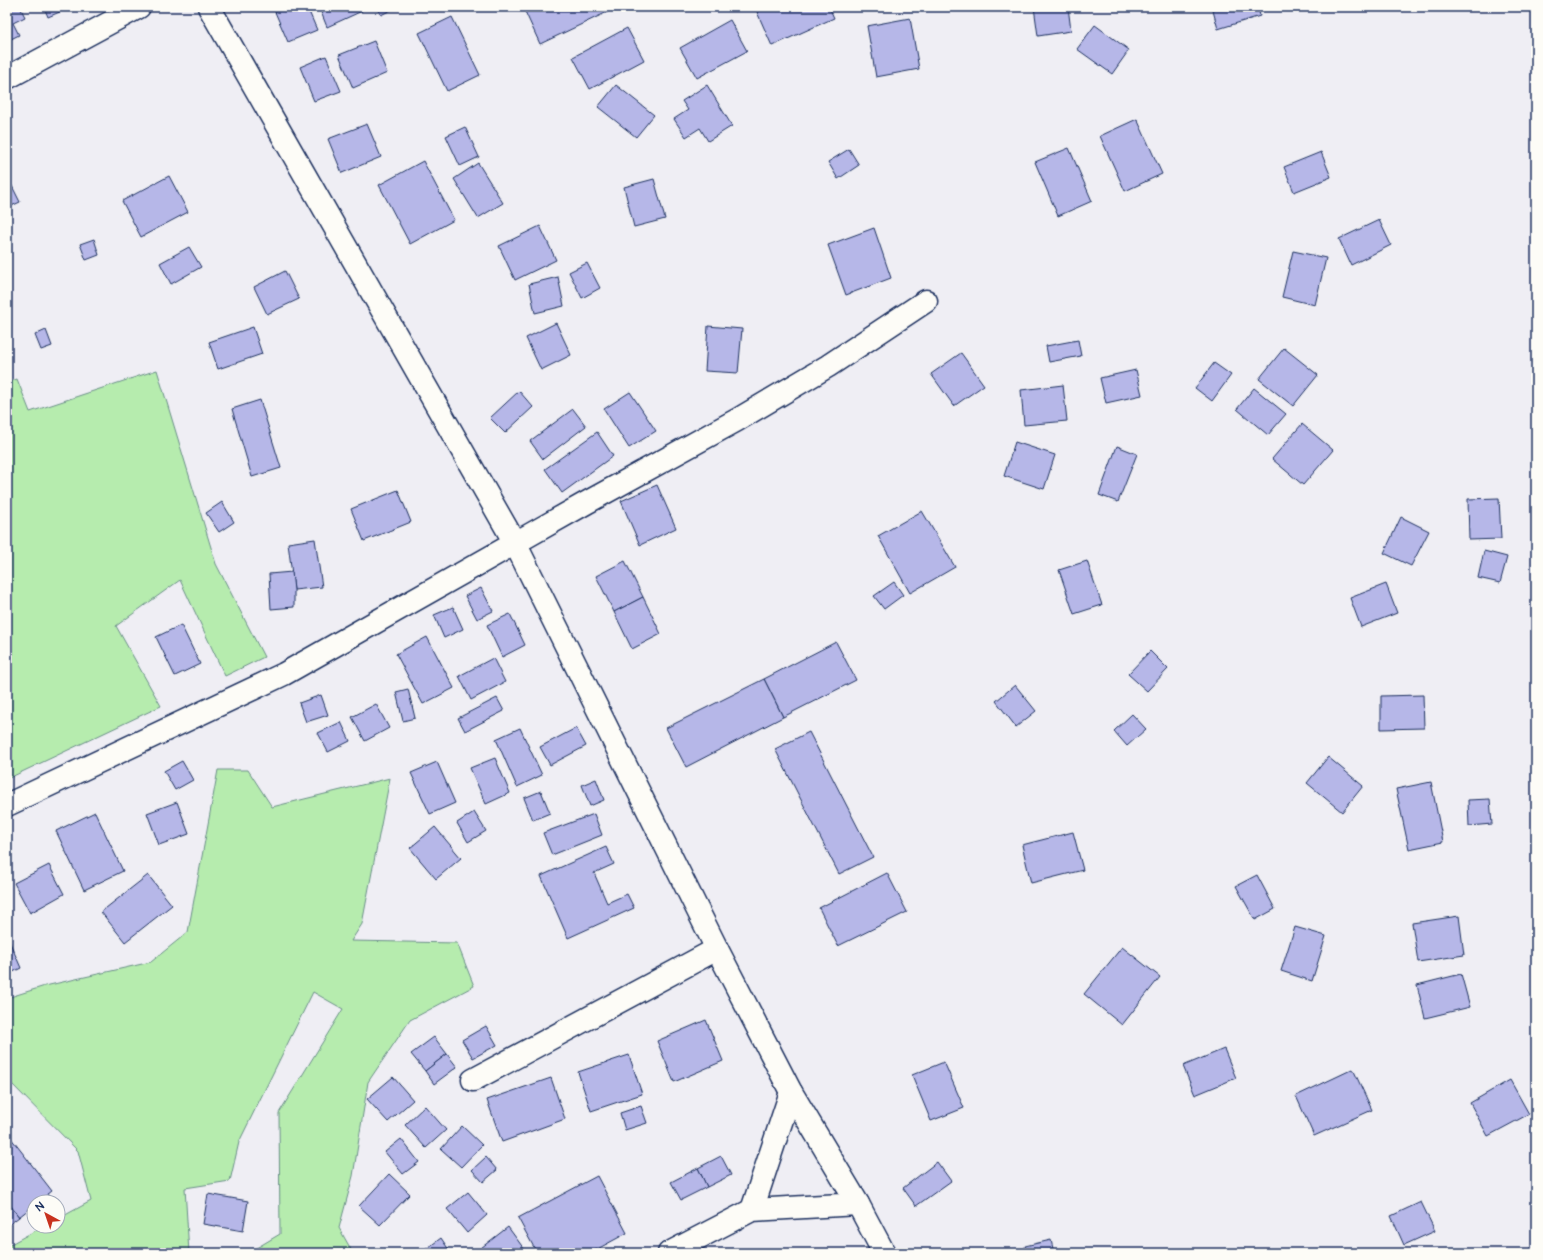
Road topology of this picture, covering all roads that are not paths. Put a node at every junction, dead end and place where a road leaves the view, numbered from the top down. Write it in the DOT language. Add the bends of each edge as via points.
graph roads {
  1 [pos="139,7"];
  2 [pos="209,7"];
  3 [pos="7,78"];
  4 [pos="926,301"];
  5 [pos="515,542"];
  6 [pos="7,805"];
  7 [pos="717,949"];
  8 [pos="473,1080"];
  9 [pos="791,1092"];
  10 [pos="858,1204"];
  11 [pos="752,1210"];
  12 [pos="669,1253"];
  13 [pos="884,1253"];
  1 -- 3 [label="street"];
  2 -- 5 [label="street"];
  4 -- 5 [label="street" via="828,366 737,420"];
  5 -- 6 [label="street" via="284,674"];
  5 -- 7 [label="street"];
  7 -- 8 [label="street"];
  7 -- 9 [label="street"];
  9 -- 10 [label="street"];
  9 -- 11 [label="street"];
  10 -- 11 [label="street"];
  10 -- 13 [label="street"];
  11 -- 12 [label="street"];
}
